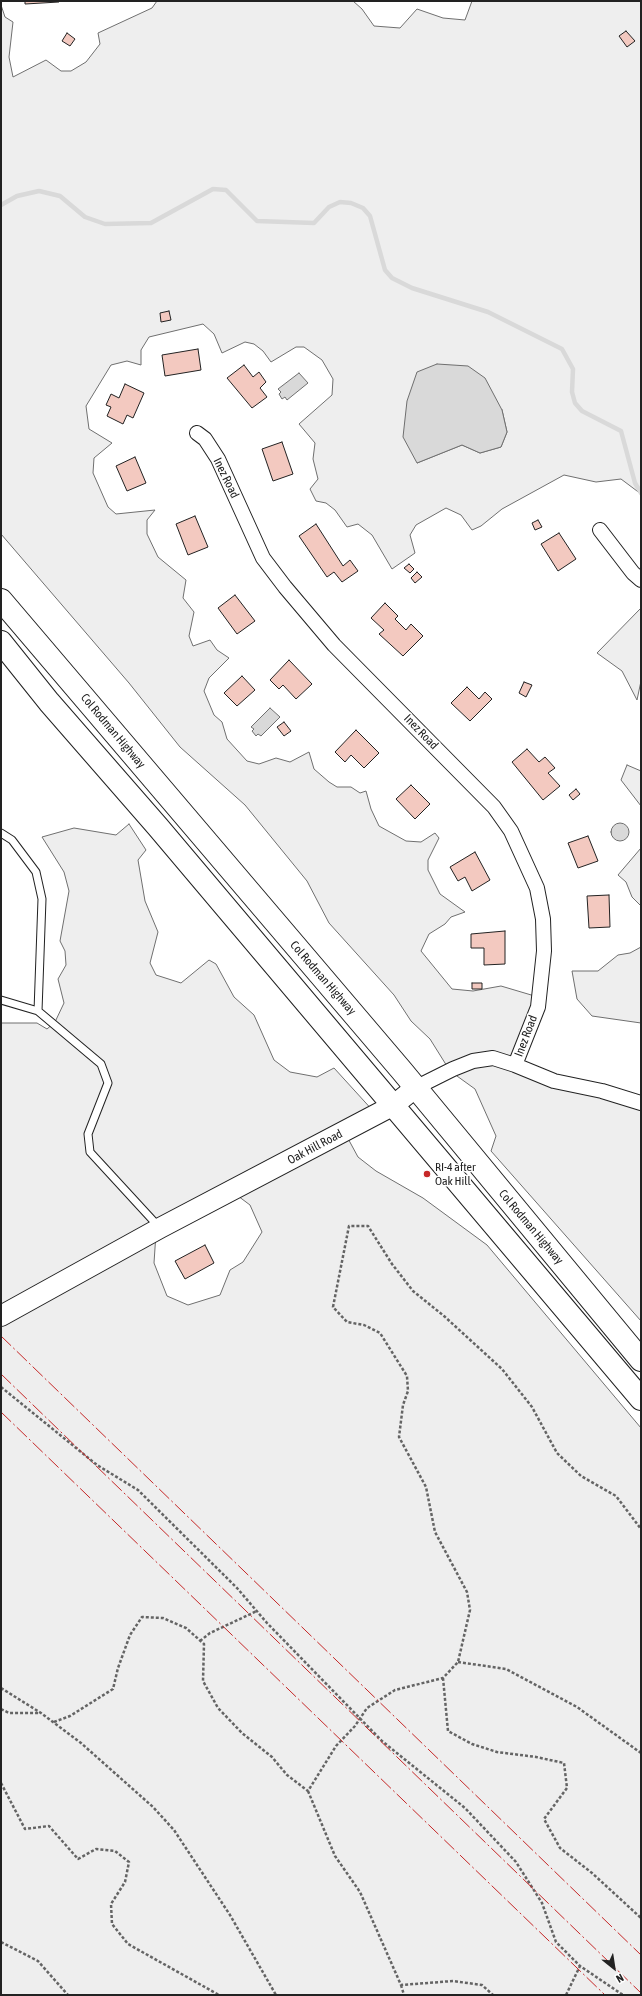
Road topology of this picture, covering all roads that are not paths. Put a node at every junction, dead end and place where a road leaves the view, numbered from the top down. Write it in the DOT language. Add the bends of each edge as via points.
graph roads {
  1 [pos="197,433"];
  2 [pos="600,530"];
  3 [pos="641,580"];
  4 [pos="1,600"];
  5 [pos="1,642"];
  6 [pos="1,833"];
  7 [pos="1,1000"];
  8 [pos="38,1011"];
  9 [pos="515,1065"];
  10 [pos="415,1088"];
  11 [pos="641,1103"];
  12 [pos="394,1105"];
  13 [pos="160,1228"];
  14 [pos="1,1316"];
  15 [pos="641,1360"];
  16 [pos="641,1400"];
  1 -- 9 [label="street, Inez Road" via="205,439 218,459 263,558 285,587 334,644 494,807 511,831 537,888 543,919 544,951 538,1007"];
  2 -- 3 [label="street"];
  4 -- 10 [label="highway, Col Rodman Highway"];
  5 -- 12 [label="highway" via="49,702"];
  6 -- 8 [label="lane" via="12,840 36,872 42,899"];
  7 -- 8 [label="lane"];
  8 -- 13 [label="lane" via="101,1064 108,1084 88,1134 90,1152"];
  9 -- 10 [label="street, Oak Hill Road" via="492,1058 478,1060 453,1068"];
  9 -- 11 [label="street, Oak Hill Road" via="554,1081 602,1091"];
  10 -- 12 [label="street, Oak Hill Road"];
  10 -- 15 [label="highway, Col Rodman Highway"];
  12 -- 13 [label="street, Oak Hill Road"];
  12 -- 16 [label="highway"];
  13 -- 14 [label="street, Oak Hill Road"];
}
